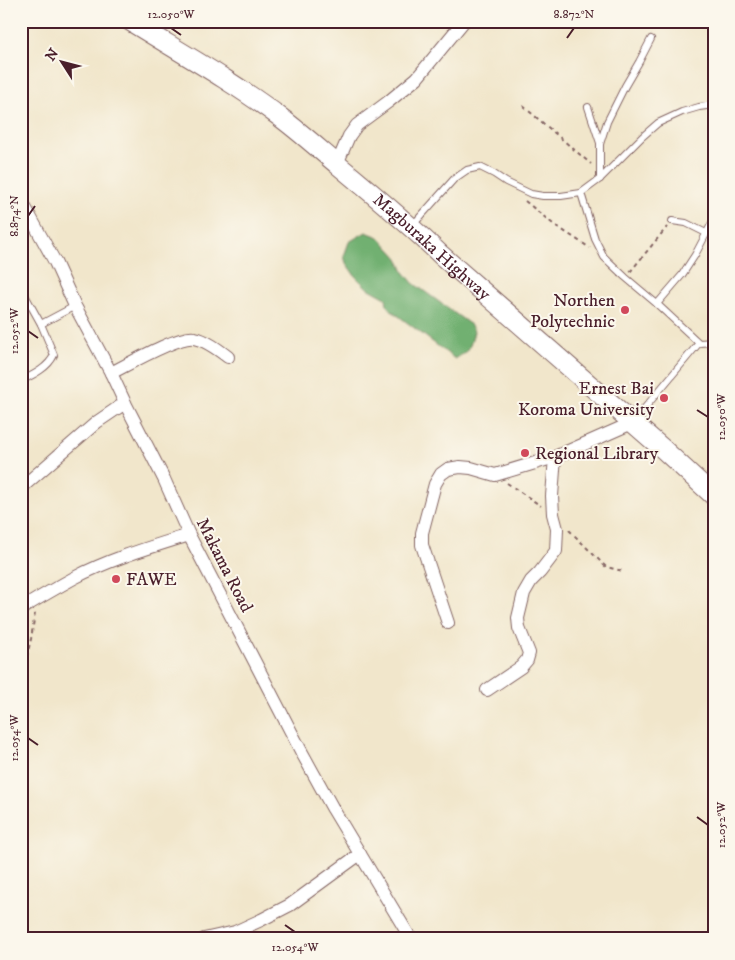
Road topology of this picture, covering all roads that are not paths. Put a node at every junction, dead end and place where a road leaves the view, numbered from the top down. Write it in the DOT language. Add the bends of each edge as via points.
graph roads {
  1 [pos="130,21"];
  2 [pos="464,21"];
  3 [pos="651,39"];
  4 [pos="714,105"];
  5 [pos="588,107"];
  6 [pos="600,144"];
  7 [pos="337,164"];
  8 [pos="600,179"];
  9 [pos="581,193"];
  10 [pos="21,200"];
  11 [pos="714,219"];
  12 [pos="672,221"];
  13 [pos="412,227"];
  14 [pos="706,233"];
  15 [pos="21,288"];
  16 [pos="657,304"];
  17 [pos="75,306"];
  18 [pos="41,324"];
  19 [pos="714,342"];
  20 [pos="699,343"];
  21 [pos="228,357"];
  22 [pos="111,372"];
  23 [pos="21,381"];
  24 [pos="125,403"];
  25 [pos="632,422"];
  26 [pos="555,457"];
  27 [pos="21,488"];
  28 [pos="714,496"];
  29 [pos="190,535"];
  30 [pos="21,609"];
  31 [pos="448,623"];
  32 [pos="487,690"];
  33 [pos="360,854"];
  34 [pos="21,933"];
  35 [pos="25,939"];
  36 [pos="204,939"];
  37 [pos="411,939"];
  1 -- 7 [label="main road, Magburaka Highway" via="278,116"];
  2 -- 7 [label="street" via="417,78 357,124"];
  3 -- 6 [label="lane" via="607,122"];
  4 -- 8 [label="lane" via="682,112 658,123"];
  5 -- 6 [label="lane"];
  6 -- 8 [label="lane"];
  7 -- 13 [label="main road, Magburaka Highway"];
  8 -- 9 [label="lane"];
  9 -- 13 [label="lane" via="531,194 480,167 467,170 454,179"];
  9 -- 16 [label="lane" via="604,256"];
  10 -- 17 [label="street, Makama Road"];
  11 -- 14 [label="lane"];
  12 -- 14 [label="lane" via="686,223"];
  13 -- 25 [label="main road, Magburaka Highway"];
  14 -- 16 [label="lane" via="682,275"];
  15 -- 18 [label="lane"];
  16 -- 20 [label="lane"];
  17 -- 18 [label="lane"];
  17 -- 22 [label="street, Makama Road"];
  18 -- 23 [label="lane" via="54,355 44,367"];
  19 -- 20 [label="lane"];
  20 -- 25 [label="lane"];
  21 -- 22 [label="street" via="193,337 179,340"];
  22 -- 24 [label="street, Makama Road"];
  24 -- 27 [label="street" via="97,422"];
  24 -- 29 [label="street, Makama Road"];
  25 -- 26 [label="street"];
  25 -- 28 [label="main road, Magburaka Highway"];
  26 -- 31 [label="street" via="495,475 460,467 441,474 431,495 422,545"];
  26 -- 32 [label="street" via="552,496 558,529 556,550 524,593 518,618 529,653 527,660"];
  29 -- 30 [label="street" via="103,565"];
  29 -- 33 [label="street, Makama Road" via="301,751"];
  33 -- 36 [label="street" via="290,905 235,932"];
  33 -- 37 [label="street, Makama Road"];
  34 -- 35 [label="street"];
}
